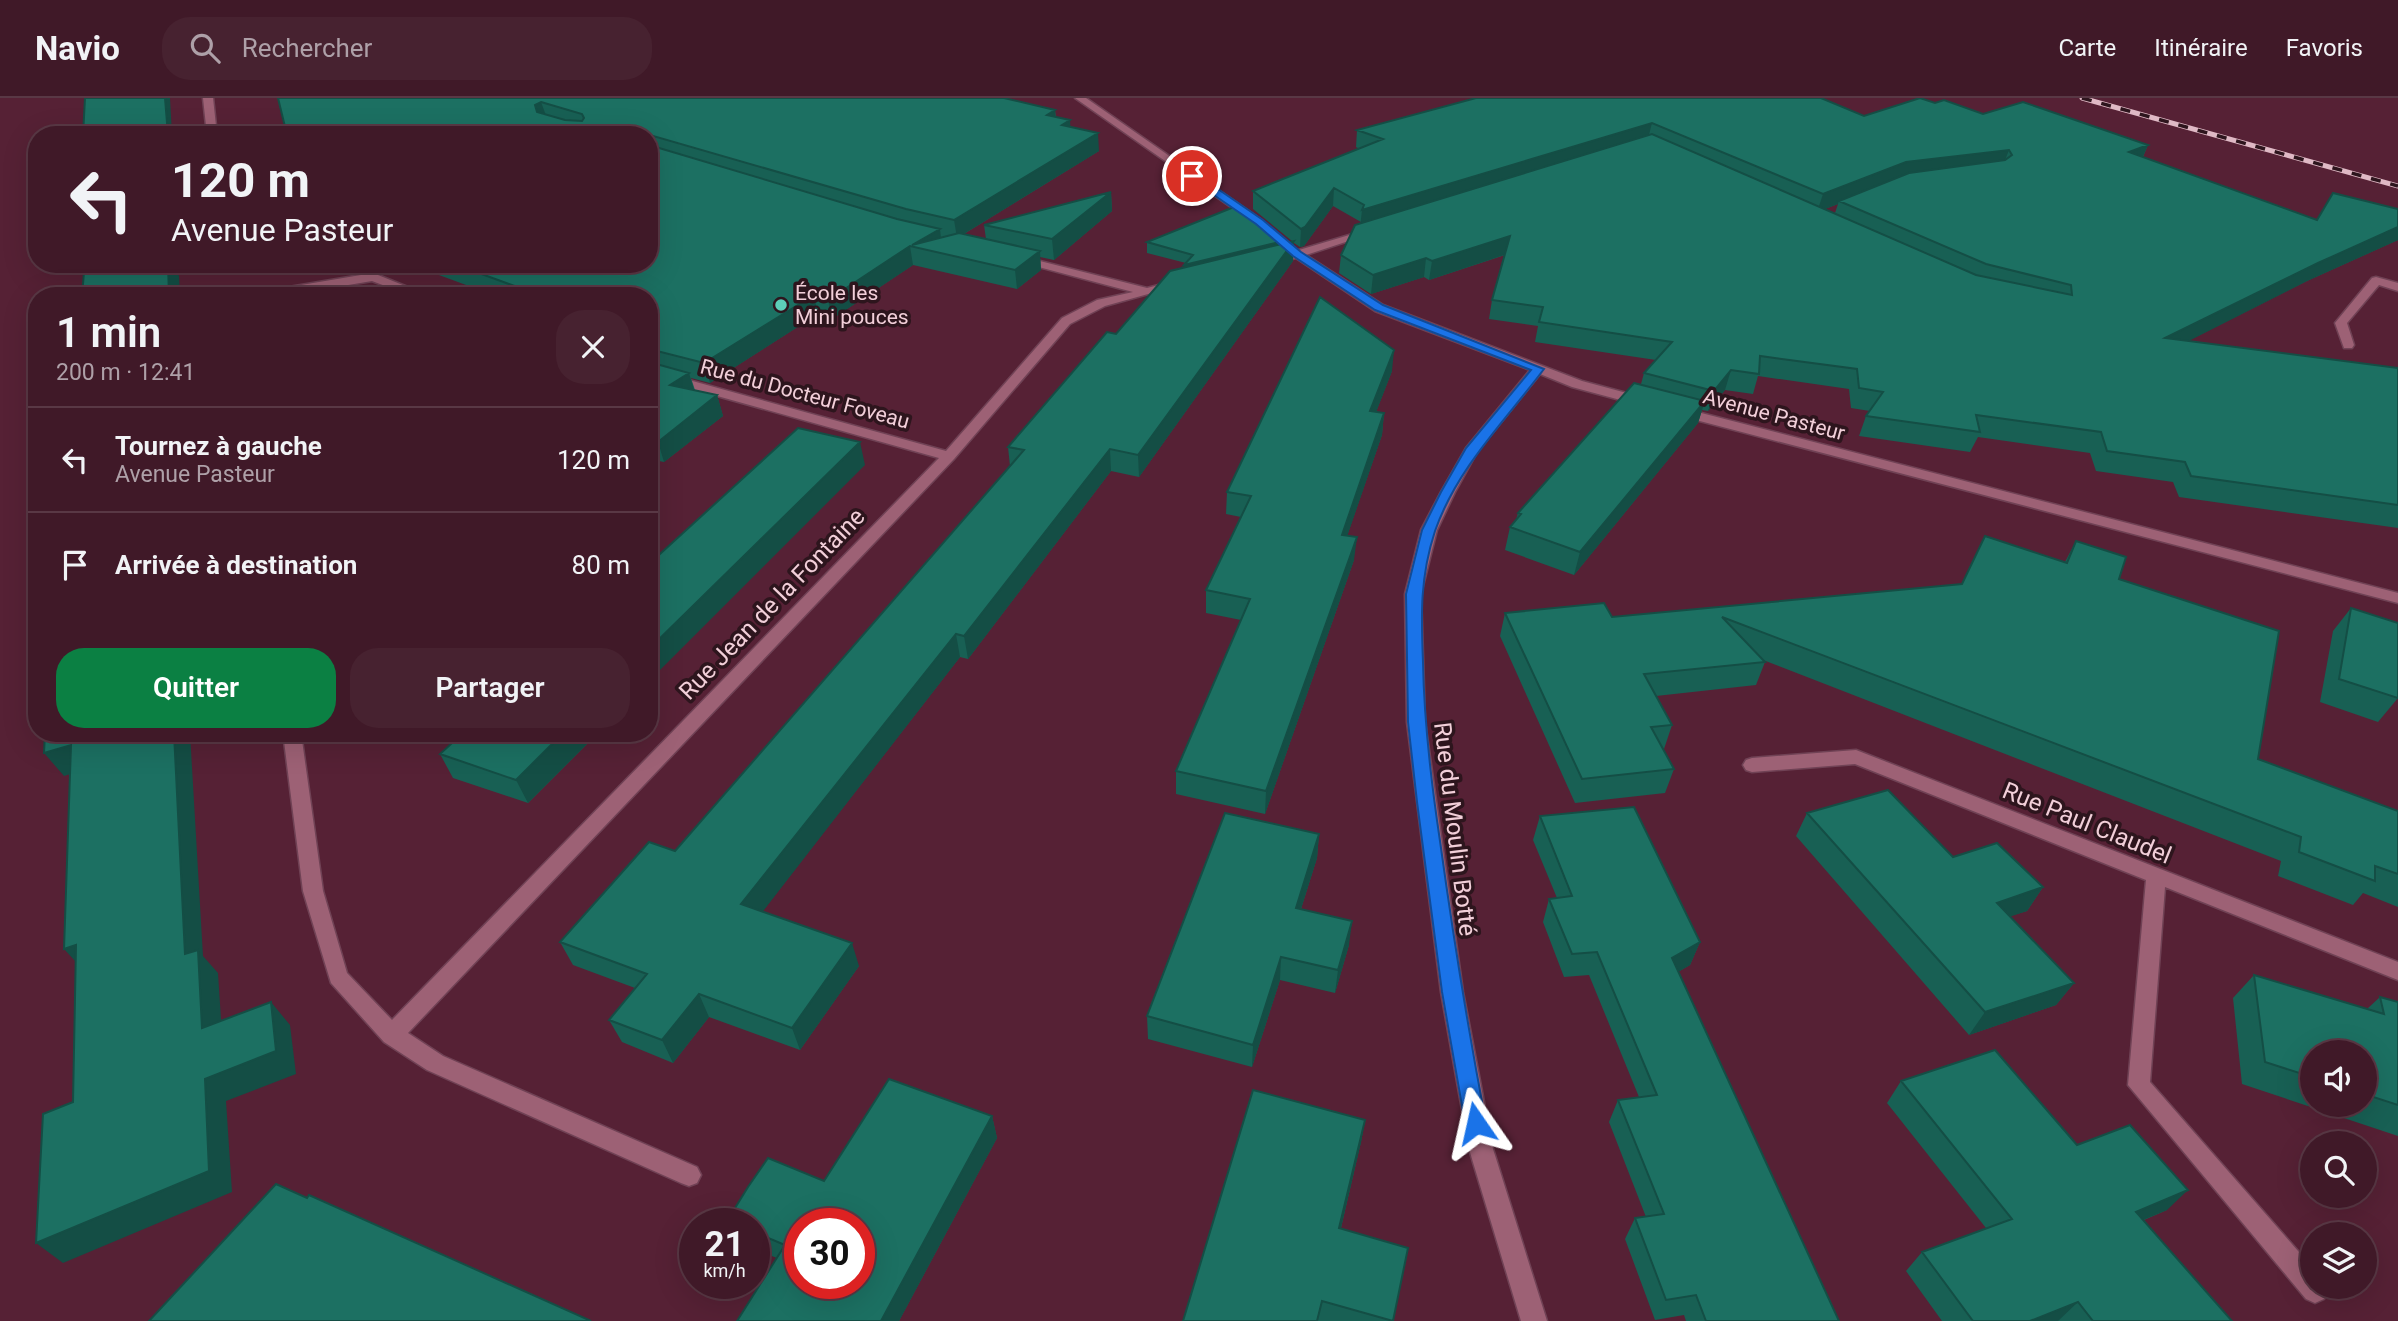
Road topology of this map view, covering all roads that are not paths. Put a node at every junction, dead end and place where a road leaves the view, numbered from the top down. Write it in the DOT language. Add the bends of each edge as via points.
graph roads {
  1 [pos="208,98"];
  2 [pos="1080,98"];
  3 [pos="211,126"];
  4 [pos="1388,226"];
  5 [pos="1297,254"];
  6 [pos="1012,257"];
  7 [pos="1258,265"];
  8 [pos="1195,281"];
  9 [pos="313,287"];
  10 [pos="400,287"];
  11 [pos="2398,287"];
  12 [pos="1145,292"];
  13 [pos="2348,345"];
  14 [pos="1538,369"];
  15 [pos="658,375"];
  16 [pos="949,456"];
  17 [pos="2398,598"];
  18 [pos="293,742"];
  19 [pos="1752,765"];
  20 [pos="2156,877"];
  21 [pos="2398,971"];
  22 [pos="392,1035"];
  23 [pos="689,1175"];
  24 [pos="2300,1273"];
  25 [pos="1534,1321"];
  1 -- 3 [label="street"];
  2 -- 5 [label="street, Avenue Pasteur"];
  4 -- 5 [label="street"];
  5 -- 7 [label="street"];
  5 -- 14 [label="street, Avenue Pasteur" via="1379,307"];
  6 -- 12 [label="street"];
  8 -- 12 [label="street, Rue Jean de la Fontaine"];
  9 -- 10 [label="street" via="373,277"];
  11 -- 13 [label="street" via="2376,281 2341,323"];
  12 -- 16 [label="street, Rue Jean de la Fontaine" via="1101,303 1066,321"];
  14 -- 17 [label="street, Avenue Pasteur" via="1662,407"];
  14 -- 25 [label="street, Rue du Moulin Botté" via="1471,451 1448,492 1429,530 1413,594 1416,722 1452,992 1481,1149"];
  15 -- 16 [label="street, Rue du Docteur Foveau"];
  16 -- 22 [label="street, Rue Jean de la Fontaine"];
  18 -- 22 [label="street" via="313,891 338,976"];
  19 -- 20 [label="street, Rue Paul Claudel" via="1856,757"];
  20 -- 21 [label="street, Rue Paul Claudel"];
  20 -- 24 [label="street" via="2139,1085"];
  22 -- 23 [label="street" via="435,1063"];
}
